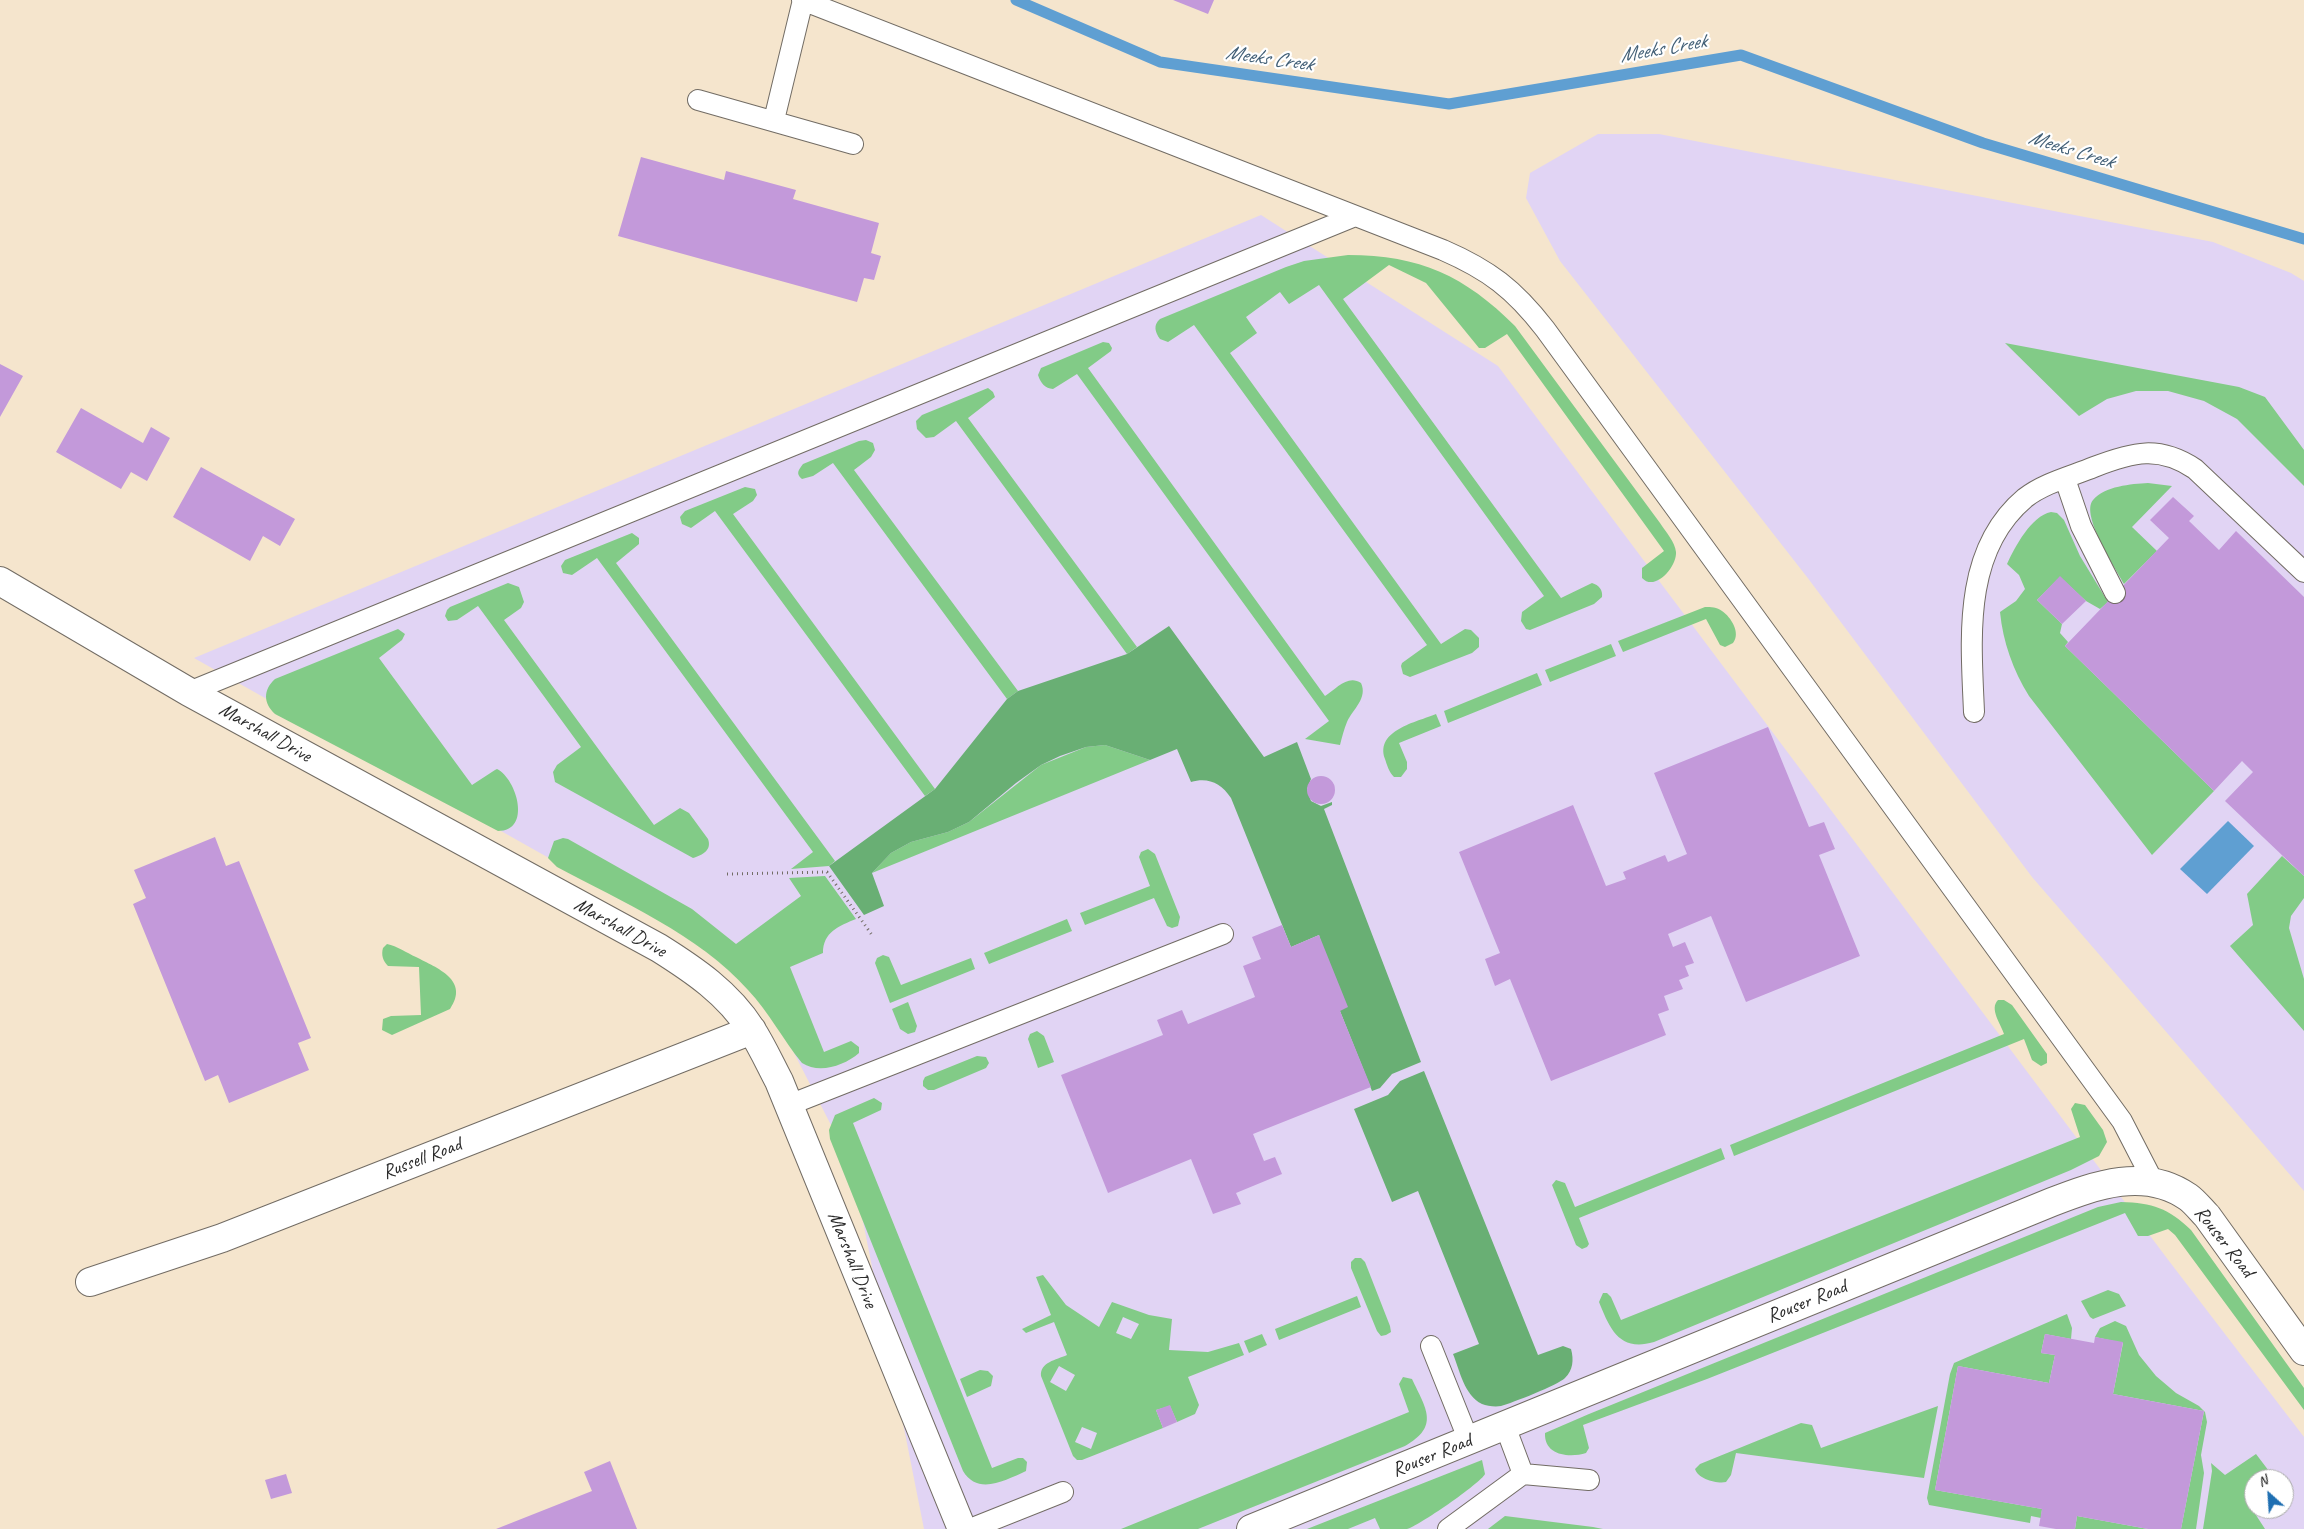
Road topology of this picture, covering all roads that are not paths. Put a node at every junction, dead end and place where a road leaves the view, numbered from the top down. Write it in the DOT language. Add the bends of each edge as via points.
graph roads {
  1 [pos="803,0"];
  2 [pos="698,100"];
  3 [pos="774,120"];
  4 [pos="853,144"];
  5 [pos="1355,216"];
  6 [pos="2061,480"];
  7 [pos="2304,572"];
  8 [pos="0,581"];
  9 [pos="2116,594"];
  10 [pos="189,692"];
  11 [pos="1974,712"];
  12 [pos="1223,934"];
  13 [pos="752,1030"];
  14 [pos="789,1105"];
  15 [pos="2154,1183"];
  16 [pos="90,1282"];
  17 [pos="1430,1346"];
  18 [pos="2304,1351"];
  19 [pos="1505,1426"];
  20 [pos="1469,1441"];
  21 [pos="1523,1474"];
  22 [pos="1589,1480"];
  23 [pos="1063,1492"];
  24 [pos="962,1529"];
  25 [pos="970,1529"];
  26 [pos="1251,1529"];
  27 [pos="1448,1529"];
  1 -- 3 [label="lane"];
  1 -- 5 [label="lane"];
  2 -- 3 [label="lane"];
  3 -- 4 [label="lane"];
  5 -- 10 [label="lane"];
  5 -- 15 [label="lane" via="1472,262 1493,275 1530,310 2122,1121"];
  6 -- 7 [label="lane" via="2132,455 2156,452 2178,457 2195,469"];
  6 -- 9 [label="lane"];
  6 -- 11 [label="lane" via="2026,497 2009,514 1994,536 1981,567 1973,597 1970,633"];
  8 -- 10 [label="street, Marshall Drive"];
  10 -- 13 [label="street, Marshall Drive" via="659,948 709,982"];
  12 -- 14 [label="lane"];
  13 -- 14 [label="street, Marshall Drive"];
  13 -- 16 [label="street, Russell Road" via="222,1238"];
  14 -- 24 [label="street, Marshall Drive"];
  15 -- 18 [label="street, Rouser Road" via="2168,1186 2189,1198 2207,1216"];
  15 -- 19 [label="street, Rouser Road" via="2125,1181 2084,1190"];
  17 -- 20 [label="lane"];
  19 -- 20 [label="street, Rouser Road"];
  19 -- 21 [label="lane"];
  20 -- 26 [label="street, Rouser Road"];
  21 -- 22 [label="lane"];
  21 -- 27 [label="lane"];
  23 -- 25 [label="lane"];
}
